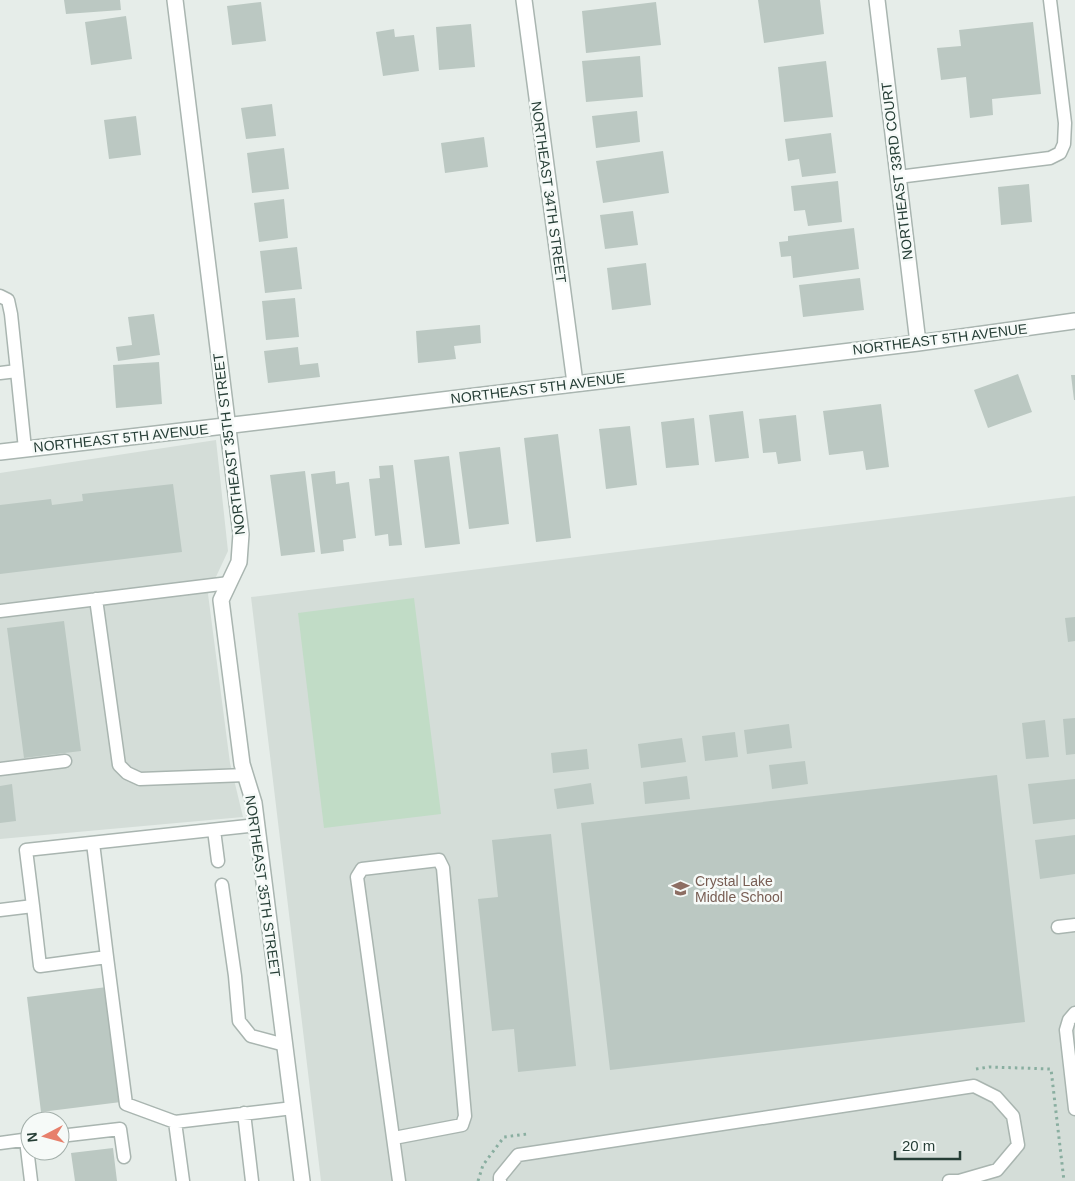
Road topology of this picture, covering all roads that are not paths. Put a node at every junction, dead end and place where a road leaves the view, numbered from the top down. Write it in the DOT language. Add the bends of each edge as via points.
graph roads {
  1 [pos="175,0"];
  2 [pos="524,0"];
  3 [pos="877,0"];
  4 [pos="1050,0"];
  5 [pos="898,177"];
  6 [pos="0,296"];
  7 [pos="1075,322"];
  8 [pos="918,343"];
  9 [pos="17,371"];
  10 [pos="0,373"];
  11 [pos="574,383"];
  12 [pos="228,426"];
  13 [pos="25,449"];
  14 [pos="0,452"];
  15 [pos="229,583"];
  16 [pos="96,599"];
  17 [pos="0,611"];
  18 [pos="65,761"];
  19 [pos="0,769"];
  20 [pos="246,775"];
  21 [pos="257,825"];
  22 [pos="214,830"];
  23 [pos="93,843"];
  24 [pos="218,860"];
  25 [pos="222,885"];
  26 [pos="33,906"];
  27 [pos="0,910"];
  28 [pos="1075,926"];
  29 [pos="1058,927"];
  30 [pos="107,957"];
  31 [pos="1075,1013"];
  32 [pos="285,1045"];
  33 [pos="293,1108"];
  34 [pos="1075,1109"];
  35 [pos="244,1114"];
  36 [pos="176,1122"];
  37 [pos="70,1135"];
  38 [pos="394,1138"];
  39 [pos="20,1140"];
  40 [pos="0,1143"];
  41 [pos="124,1157"];
  42 [pos="30,1161"];
  43 [pos="31,1181"];
  44 [pos="183,1181"];
  45 [pos="252,1181"];
  46 [pos="302,1181"];
  47 [pos="399,1181"];
  48 [pos="500,1181"];
  49 [pos="949,1181"];
  1 -- 12 [label="street, NORTHEAST 35TH STREET"];
  2 -- 11 [label="street, NORTHEAST 34TH STREET"];
  3 -- 5 [label="street, NORTHEAST 33RD COURT"];
  4 -- 5 [label="lane" via="1065,123 1060,153 1050,158"];
  5 -- 8 [label="street, NORTHEAST 33RD COURT"];
  6 -- 9 [label="lane" via="8,300"];
  7 -- 8 [label="street, NORTHEAST 5TH AVENUE"];
  8 -- 11 [label="street, NORTHEAST 5TH AVENUE"];
  9 -- 10 [label="lane"];
  9 -- 13 [label="lane"];
  11 -- 12 [label="street, NORTHEAST 5TH AVENUE"];
  12 -- 13 [label="street, NORTHEAST 5TH AVENUE"];
  12 -- 15 [label="street, NORTHEAST 35TH STREET" via="241,534 239,562"];
  13 -- 14 [label="street, NORTHEAST 5TH AVENUE"];
  15 -- 16 [label="lane"];
  15 -- 20 [label="street, NORTHEAST 35TH STREET" via="220,600"];
  16 -- 17 [label="lane"];
  16 -- 20 [label="lane" via="119,765 140,779"];
  18 -- 19 [label="lane"];
  20 -- 21 [label="street, NORTHEAST 35TH STREET"];
  21 -- 22 [label="lane"];
  21 -- 32 [label="street, NORTHEAST 35TH STREET"];
  22 -- 23 [label="lane"];
  22 -- 24 [label="lane"];
  23 -- 26 [label="lane" via="26,850"];
  23 -- 30 [label="lane"];
  25 -- 32 [label="lane" via="239,1021 251,1036"];
  26 -- 27 [label="lane"];
  26 -- 30 [label="lane" via="40,966"];
  28 -- 29 [label="lane"];
  30 -- 36 [label="lane" via="126,1104"];
  31 -- 34 [label="lane" via="1066,1030"];
  32 -- 33 [label="street, NORTHEAST 35TH STREET"];
  33 -- 35 [label="lane"];
  33 -- 46 [label="street, NORTHEAST 35TH STREET"];
  35 -- 36 [label="lane"];
  35 -- 45 [label="lane"];
  36 -- 44 [label="lane"];
  37 -- 41 [label="lane" via="120,1129"];
  38 -- 38 [label="lane" via="357,877 362,869 439,860 443,868 465,1116 462,1125"];
  38 -- 47 [label="lane"];
  39 -- 40 [label="lane"];
  42 -- 43 [label="lane"];
  48 -- 49 [label="lane" via="518,1155 974,1086 996,1097 1012,1116 1018,1145 998,1170"];
}
